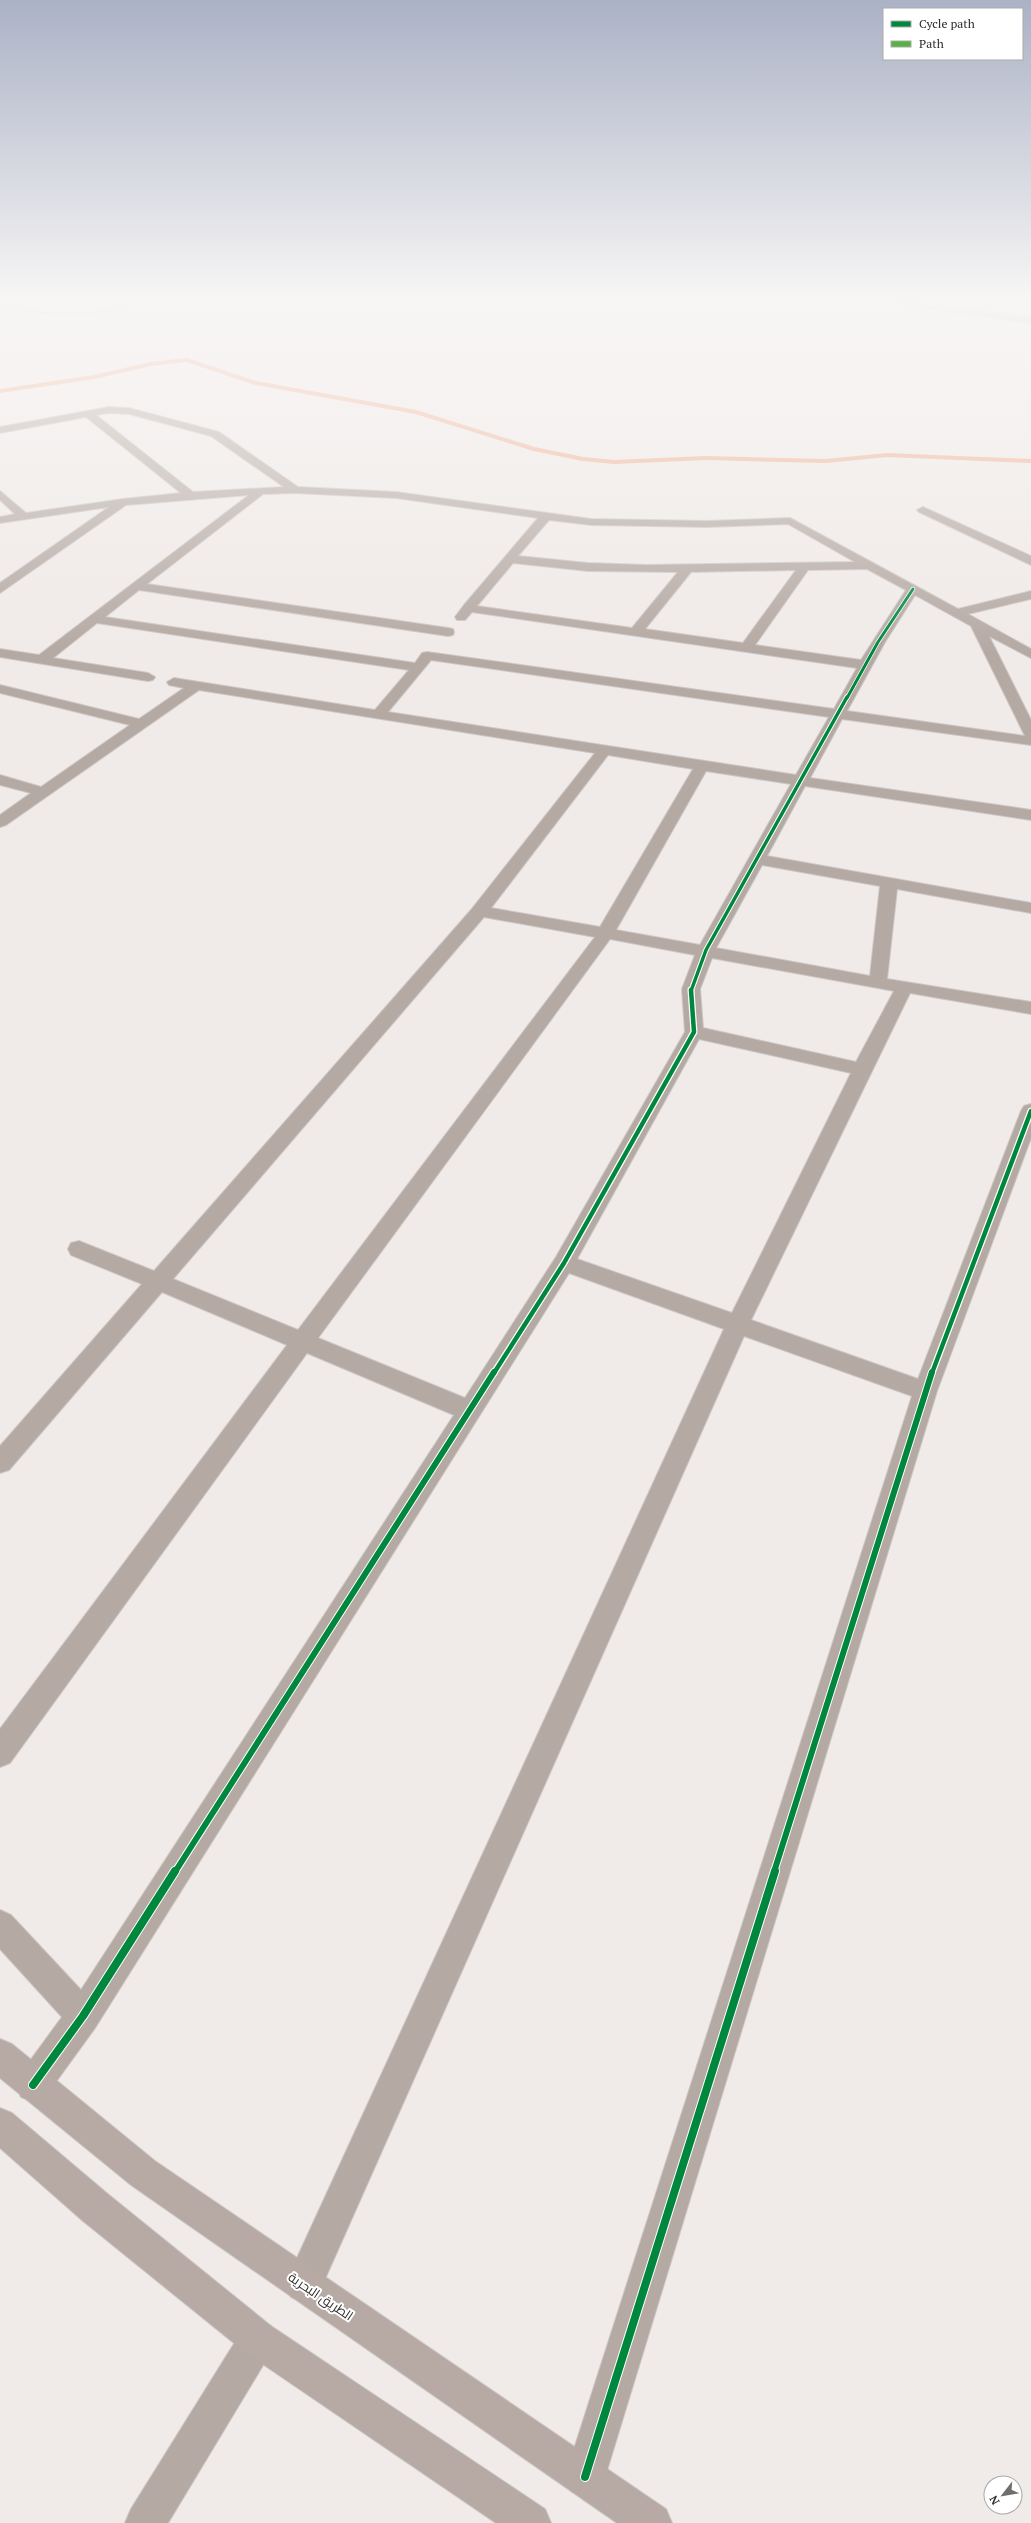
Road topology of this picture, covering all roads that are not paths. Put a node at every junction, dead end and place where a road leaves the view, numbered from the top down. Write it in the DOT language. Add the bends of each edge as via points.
graph roads {
  1 [pos="67,418"];
  2 [pos="93,418"];
  3 [pos="153,418"];
  4 [pos="0,430"];
  5 [pos="262,490"];
  6 [pos="295,490"];
  7 [pos="0,494"];
  8 [pos="190,495"];
  9 [pos="123,502"];
  10 [pos="923,510"];
  11 [pos="22,516"];
  12 [pos="545,518"];
  13 [pos="0,520"];
  14 [pos="510,559"];
  15 [pos="1031,561"];
  16 [pos="869,565"];
  17 [pos="804,567"];
  18 [pos="687,569"];
  19 [pos="136,586"];
  20 [pos="0,589"];
  21 [pos="913,589"];
  22 [pos="1031,595"];
  23 [pos="468,608"];
  24 [pos="957,613"];
  25 [pos="94,619"];
  26 [pos="977,625"];
  27 [pos="448,632"];
  28 [pos="635,633"];
  29 [pos="746,648"];
  30 [pos="0,653"];
  31 [pos="1031,654"];
  32 [pos="428,656"];
  33 [pos="41,660"];
  34 [pos="865,665"];
  35 [pos="418,667"];
  36 [pos="148,677"];
  37 [pos="174,682"];
  38 [pos="196,686"];
  39 [pos="0,688"];
  40 [pos="378,715"];
  41 [pos="837,715"];
  42 [pos="141,724"];
  43 [pos="1031,734"];
  44 [pos="1031,741"];
  45 [pos="604,751"];
  46 [pos="702,766"];
  47 [pos="0,780"];
  48 [pos="799,781"];
  49 [pos="42,792"];
  50 [pos="1031,815"];
  51 [pos="0,822"];
  52 [pos="757,859"];
  53 [pos="889,882"];
  54 [pos="1031,908"];
  55 [pos="480,910"];
  56 [pos="606,933"];
  57 [pos="706,950"];
  58 [pos="878,982"];
  59 [pos="904,988"];
  60 [pos="1031,1008"];
  61 [pos="694,1032"];
  62 [pos="862,1069"];
  63 [pos="1031,1111"];
  64 [pos="79,1249"];
  65 [pos="564,1263"];
  66 [pos="160,1282"];
  67 [pos="738,1324"];
  68 [pos="302,1341"];
  69 [pos="925,1391"];
  70 [pos="468,1410"];
  71 [pos="0,1463"];
  72 [pos="0,1753"];
  73 [pos="0,1926"];
  74 [pos="83,2016"];
  75 [pos="0,2056"];
  76 [pos="33,2085"];
  77 [pos="0,2125"];
  78 [pos="304,2284"];
  79 [pos="258,2339"];
  80 [pos="585,2477"];
  81 [pos="145,2523"];
  82 [pos="531,2523"];
  83 [pos="652,2523"];
  1 -- 4 [label="street"];
  2 -- 8 [label="street"];
  3 -- 6 [label="street" via="215,434"];
  5 -- 6 [label="street"];
  5 -- 8 [label="street"];
  5 -- 19 [label="street"];
  6 -- 12 [label="street" via="396,495"];
  7 -- 11 [label="street"];
  8 -- 9 [label="street"];
  9 -- 11 [label="street"];
  9 -- 20 [label="street"];
  10 -- 15 [label="street"];
  11 -- 13 [label="street"];
  12 -- 14 [label="street"];
  12 -- 16 [label="street" via="638,524 790,521"];
  14 -- 18 [label="street" via="588,567"];
  14 -- 23 [label="street"];
  16 -- 17 [label="street"];
  16 -- 21 [label="street"];
  17 -- 18 [label="street"];
  17 -- 29 [label="street"];
  18 -- 28 [label="street"];
  19 -- 25 [label="street"];
  19 -- 27 [label="street"];
  21 -- 24 [label="street"];
  21 -- 34 [label="street"];
  22 -- 24 [label="street"];
  23 -- 27 [label="street"];
  23 -- 28 [label="street"];
  24 -- 26 [label="street"];
  25 -- 33 [label="street"];
  25 -- 35 [label="street"];
  26 -- 31 [label="street"];
  26 -- 43 [label="street"];
  27 -- 32 [label="street"];
  28 -- 29 [label="street"];
  29 -- 34 [label="street"];
  30 -- 33 [label="street"];
  32 -- 35 [label="street"];
  32 -- 41 [label="street"];
  33 -- 36 [label="street"];
  34 -- 41 [label="street"];
  35 -- 40 [label="street"];
  37 -- 38 [label="street"];
  38 -- 40 [label="street"];
  38 -- 42 [label="street"];
  39 -- 42 [label="street"];
  40 -- 45 [label="street"];
  41 -- 44 [label="street"];
  41 -- 48 [label="street"];
  42 -- 49 [label="street"];
  45 -- 46 [label="street"];
  45 -- 55 [label="street"];
  46 -- 48 [label="street"];
  46 -- 56 [label="street"];
  47 -- 49 [label="street"];
  48 -- 50 [label="street"];
  48 -- 52 [label="street"];
  49 -- 51 [label="street"];
  52 -- 53 [label="street"];
  52 -- 57 [label="street"];
  53 -- 54 [label="street"];
  53 -- 58 [label="street"];
  55 -- 56 [label="street"];
  55 -- 66 [label="street"];
  56 -- 57 [label="street"];
  56 -- 68 [label="street"];
  57 -- 58 [label="street"];
  57 -- 61 [label="street" via="691,988"];
  58 -- 59 [label="street"];
  59 -- 60 [label="street"];
  59 -- 62 [label="street"];
  61 -- 62 [label="street"];
  61 -- 65 [label="street"];
  62 -- 67 [label="street"];
  63 -- 69 [label="street"];
  64 -- 66 [label="street"];
  65 -- 67 [label="street"];
  65 -- 70 [label="street"];
  66 -- 68 [label="street"];
  66 -- 71 [label="street"];
  67 -- 69 [label="street"];
  67 -- 78 [label="street"];
  68 -- 70 [label="street"];
  68 -- 72 [label="street"];
  69 -- 80 [label="street"];
  70 -- 74 [label="street"];
  73 -- 74 [label="street"];
  74 -- 76 [label="street"];
  75 -- 76 [label="main road, الطريق البحرية"];
  76 -- 78 [label="main road, الطريق البحرية" via="143,2173"];
  77 -- 79 [label="main road" via="96,2208"];
  78 -- 80 [label="main road, الطريق البحرية"];
  79 -- 81 [label="street"];
  79 -- 82 [label="main road"];
  80 -- 83 [label="main road, الطريق البحرية"];
}
